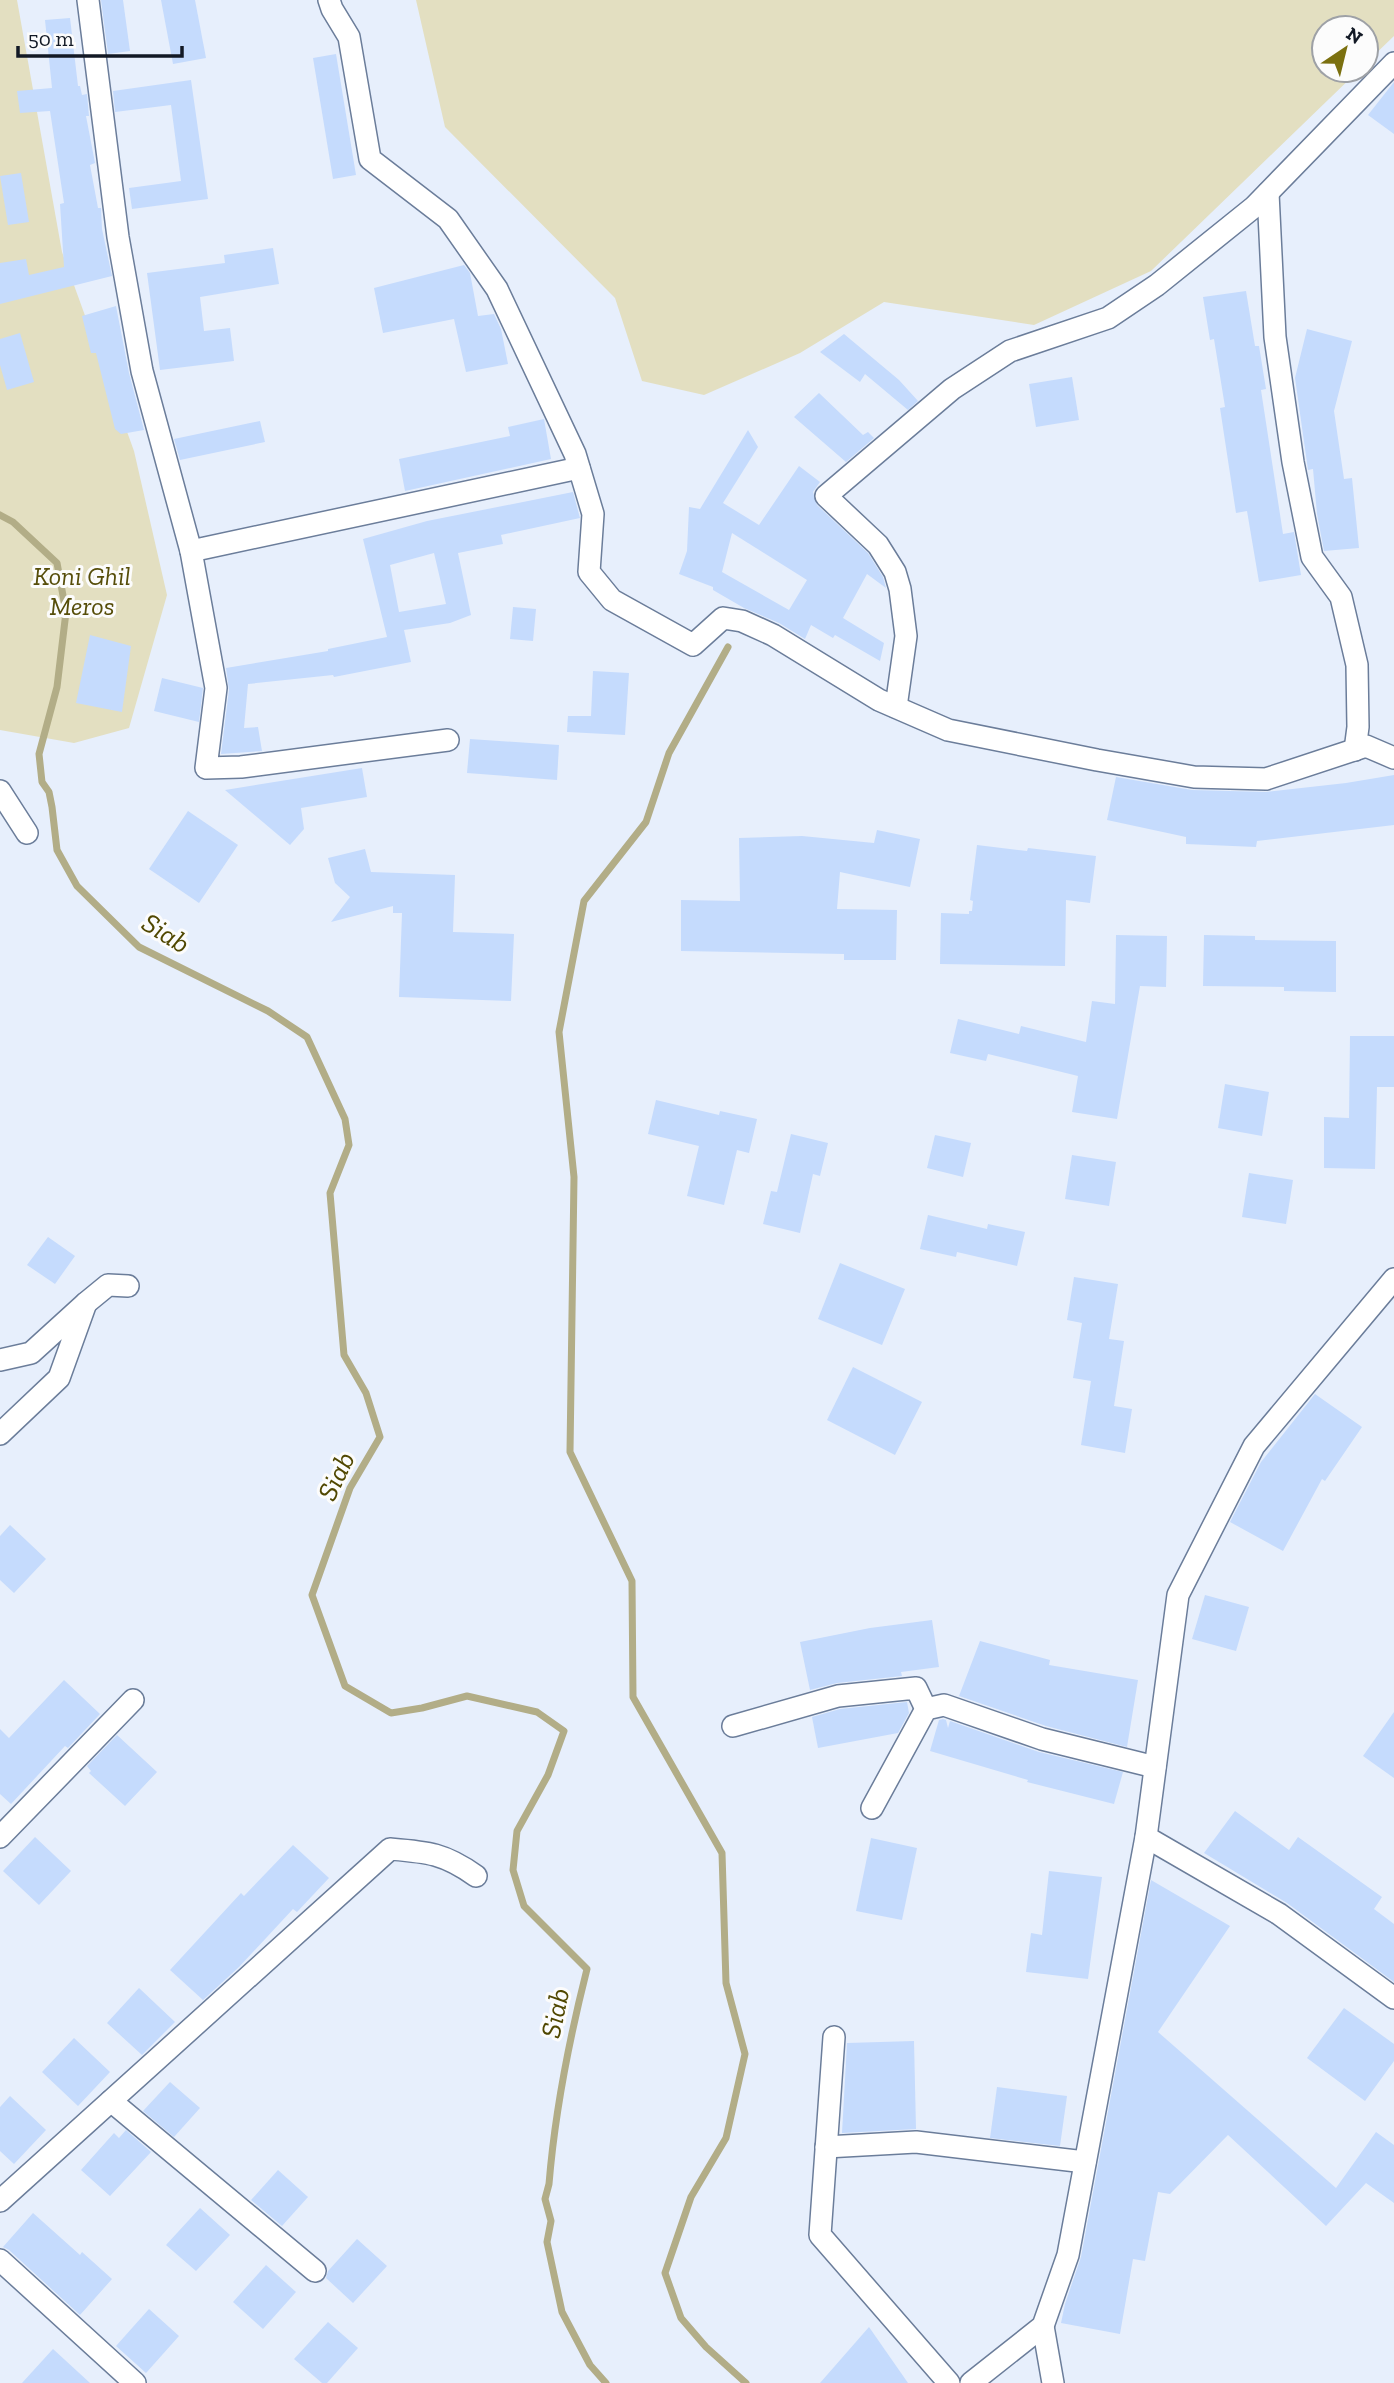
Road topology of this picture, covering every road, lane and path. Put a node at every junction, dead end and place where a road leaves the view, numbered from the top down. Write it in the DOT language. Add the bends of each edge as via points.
graph roads {
  1 [pos="88,0"];
  2 [pos="329,0"];
  3 [pos="1394,63"];
  4 [pos="1268,193"];
  5 [pos="579,468"];
  6 [pos="191,551"];
  7 [pos="896,707"];
  8 [pos="449,740"];
  9 [pos="1355,750"];
  10 [pos="1394,758"];
  11 [pos="0,791"];
  12 [pos="27,832"];
  13 [pos="1394,1279"];
  14 [pos="128,1286"];
  15 [pos="86,1303"];
  16 [pos="0,1360"];
  17 [pos="0,1434"];
  18 [pos="133,1700"];
  19 [pos="926,1709"];
  20 [pos="733,1726"];
  21 [pos="1155,1767"];
  22 [pos="872,1808"];
  23 [pos="0,1837"];
  24 [pos="1146,1837"];
  25 [pos="475,1876"];
  26 [pos="1394,1998"];
  27 [pos="834,2037"];
  28 [pos="111,2101"];
  29 [pos="825,2147"];
  30 [pos="1085,2162"];
  31 [pos="0,2201"];
  32 [pos="0,2260"];
  33 [pos="316,2271"];
  34 [pos="1043,2326"];
  35 [pos="135,2383"];
  36 [pos="949,2383"];
  37 [pos="971,2383"];
  38 [pos="1053,2383"];
  1 -- 6 [label="street" via="118,237 142,371"];
  2 -- 5 [label="street" via="349,37 370,159 448,219 498,289"];
  3 -- 4 [label="street"];
  4 -- 7 [label="street" via="1157,285 1108,318 1010,351 952,389 826,496 878,545 895,572 906,636"];
  4 -- 9 [label="street" via="1275,337 1293,462 1312,556 1341,597 1357,664"];
  5 -- 6 [label="street"];
  5 -- 7 [label="street" via="593,514 589,572 612,600 693,645 723,618 742,621"];
  6 -- 8 [label="street" via="216,688 206,768"];
  7 -- 9 [label="street" via="948,730 1194,777 1266,779"];
  9 -- 10 [label="street" via="1366,747"];
  11 -- 12 [label="street"];
  13 -- 21 [label="street" via="1254,1446 1178,1595"];
  14 -- 15 [label="street" via="108,1285"];
  15 -- 16 [label="street" via="31,1353"];
  15 -- 17 [label="street" via="60,1378"];
  18 -- 23 [label="street"];
  19 -- 20 [label="street" via="916,1688 838,1696"];
  19 -- 21 [label="street" via="944,1705 1042,1739"];
  19 -- 22 [label="street"];
  21 -- 24 [label="street"];
  24 -- 26 [label="street" via="1279,1914"];
  24 -- 30 [label="street"];
  25 -- 28 [label="street" via="429,1852 390,1849"];
  27 -- 29 [label="street"];
  28 -- 31 [label="street"];
  28 -- 33 [label="street"];
  29 -- 30 [label="street" via="916,2142"];
  29 -- 36 [label="street" via="820,2235"];
  30 -- 34 [label="street" via="1068,2255"];
  32 -- 35 [label="street"];
  34 -- 37 [label="street"];
  34 -- 38 [label="street"];
}
